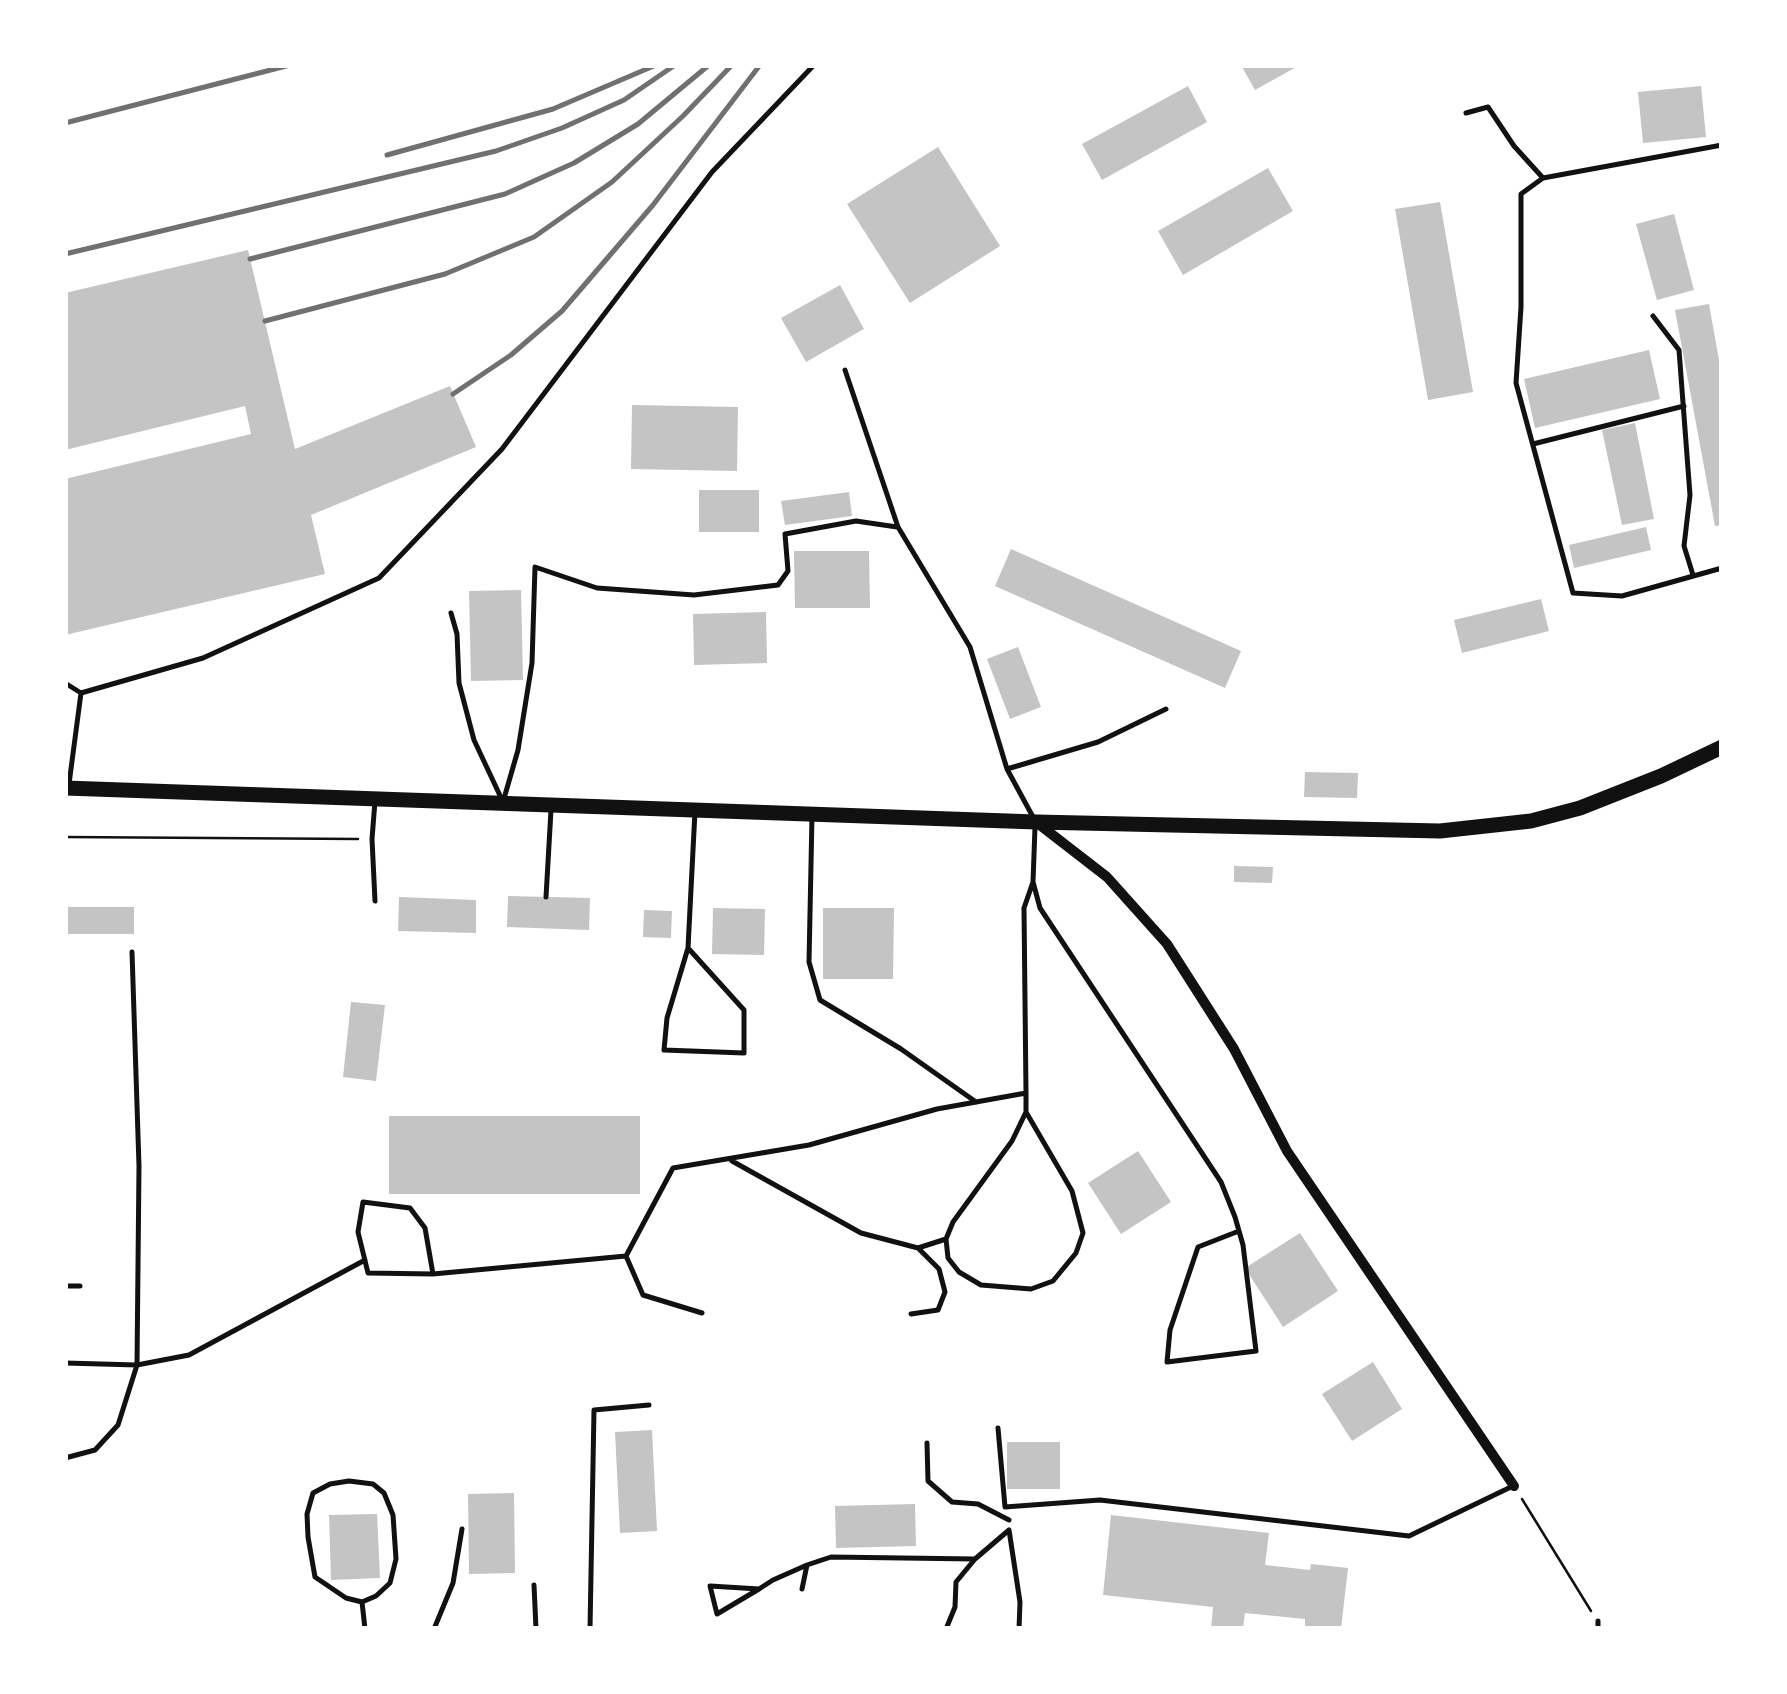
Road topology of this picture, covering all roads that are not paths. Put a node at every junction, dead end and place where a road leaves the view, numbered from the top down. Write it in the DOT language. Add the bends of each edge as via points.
graph roads {
  1 [pos="814,65"];
  2 [pos="1466,113"];
  3 [pos="1722,145"];
  4 [pos="1543,178"];
  5 [pos="1653,316"];
  6 [pos="845,370"];
  7 [pos="1684,406"];
  8 [pos="1532,444"];
  9 [pos="898,527"];
  10 [pos="1722,568"];
  11 [pos="1693,575"];
  12 [pos="451,613"];
  13 [pos="65,683"];
  14 [pos="81,693"];
  15 [pos="1166,709"];
  16 [pos="1722,747"];
  17 [pos="1007,770"];
  18 [pos="67,788"];
  19 [pos="376,798"];
  20 [pos="503,802"];
  21 [pos="551,803"];
  22 [pos="695,808"];
  23 [pos="812,814"];
  24 [pos="1036,822"];
  25 [pos="1034,882"];
  26 [pos="546,897"];
  27 [pos="375,901"];
  28 [pos="688,948"];
  29 [pos="132,952"];
  30 [pos="1026,1092"];
  31 [pos="976,1102"];
  32 [pos="1026,1112"];
  33 [pos="730,1160"];
  34 [pos="1239,1231"];
  35 [pos="946,1239"];
  36 [pos="918,1248"];
  37 [pos="626,1256"];
  38 [pos="948,1258"];
  39 [pos="365,1260"];
  40 [pos="939,1269"];
  41 [pos="433,1274"];
  42 [pos="65,1286"];
  43 [pos="80,1286"];
  44 [pos="702,1313"];
  45 [pos="911,1314"];
  46 [pos="65,1362"];
  47 [pos="137,1365"];
  48 [pos="650,1405"];
  49 [pos="998,1428"];
  50 [pos="927,1443"];
  51 [pos="65,1458"];
  52 [pos="1514,1486"];
  53 [pos="1004,1507"];
  54 [pos="1009,1520"];
  55 [pos="462,1528"];
  56 [pos="1009,1530"];
  57 [pos="975,1559"];
  58 [pos="806,1566"];
  59 [pos="534,1585"];
  60 [pos="758,1589"];
  61 [pos="802,1589"];
  62 [pos="362,1602"];
  63 [pos="365,1629"];
  64 [pos="434,1629"];
  65 [pos="536,1629"];
  66 [pos="590,1629"];
  67 [pos="946,1629"];
  68 [pos="1020,1629"];
  1 -- 14 [label="lane" via="712,172 502,449 380,578 203,658"];
  2 -- 4 [label="lane" via="1488,107"];
  3 -- 4 [label="lane"];
  4 -- 8 [label="lane" via="1521,194 1516,382"];
  5 -- 7 [label="lane" via="1679,350"];
  6 -- 9 [label="lane"];
  7 -- 8 [label="lane"];
  7 -- 11 [label="lane" via="1690,495 1684,546"];
  8 -- 11 [label="lane" via="1573,593 1622,596"];
  9 -- 17 [label="lane" via="970,647"];
  9 -- 20 [label="lane" via="856,521 785,534 788,571 778,586 694,595 596,588 535,567 532,663"];
  10 -- 11 [label="lane"];
  12 -- 20 [label="lane" via="474,740"];
  13 -- 14 [label="lane"];
  14 -- 18 [label="lane"];
  15 -- 17 [label="lane" via="1098,742"];
  16 -- 24 [label="main road" via="1580,808 1484,828"];
  17 -- 24 [label="lane"];
  18 -- 19 [label="main road"];
  19 -- 20 [label="main road"];
  19 -- 27 [label="lane"];
  20 -- 21 [label="main road"];
  21 -- 22 [label="main road"];
  21 -- 26 [label="lane"];
  22 -- 23 [label="main road"];
  22 -- 28 [label="lane"];
  23 -- 24 [label="main road"];
  23 -- 31 [label="lane" via="809,962 820,1000"];
  24 -- 25 [label="lane"];
  24 -- 52 [label="street" via="1108,877 1167,944 1234,1048 1288,1151"];
  25 -- 30 [label="lane" via="1024,908"];
  25 -- 34 [label="lane" via="1040,908 1221,1182"];
  28 -- 28 [label="lane" via="664,1050 744,1054 744,1010"];
  29 -- 47 [label="lane"];
  30 -- 31 [label="lane"];
  30 -- 32 [label="lane"];
  31 -- 33 [label="lane"];
  32 -- 35 [label="lane"];
  32 -- 38 [label="lane" via="1081,1216 1076,1253 1053,1281 1031,1289 981,1285"];
  33 -- 36 [label="lane" via="861,1232"];
  33 -- 37 [label="lane" via="673,1168"];
  34 -- 34 [label="lane" via="1256,1352 1167,1362 1170,1330 1198,1247"];
  35 -- 36 [label="lane"];
  35 -- 38 [label="lane"];
  36 -- 40 [label="lane"];
  37 -- 41 [label="lane"];
  37 -- 44 [label="lane" via="643,1295"];
  38 -- 40 [label="lane"];
  39 -- 41 [label="lane" via="368,1273"];
  39 -- 41 [label="lane" via="358,1232 363,1202 410,1208 425,1228"];
  39 -- 47 [label="lane" via="189,1355"];
  40 -- 45 [label="lane" via="946,1292 938,1310"];
  42 -- 43 [label="lane"];
  46 -- 47 [label="lane"];
  47 -- 51 [label="lane" via="118,1425 94,1450"];
  48 -- 66 [label="lane" via="594,1410"];
  49 -- 53 [label="lane"];
  50 -- 54 [label="lane" via="928,1480 952,1502 978,1504"];
  52 -- 53 [label="lane" via="1409,1536 1100,1500"];
  53 -- 54 [label="lane"];
  54 -- 56 [label="lane"];
  55 -- 64 [label="lane" via="453,1583"];
  56 -- 57 [label="lane"];
  56 -- 68 [label="lane"];
  57 -- 58 [label="lane" via="831,1557"];
  57 -- 67 [label="lane" via="956,1582"];
  58 -- 60 [label="lane"];
  58 -- 61 [label="lane"];
  59 -- 65 [label="lane"];
  60 -- 60 [label="lane" via="717,1614 710,1586"];
  62 -- 62 [label="lane" via="315,1578 307,1514 313,1493 349,1480 373,1484 393,1515 390,1583"];
  62 -- 63 [label="lane"];
}
